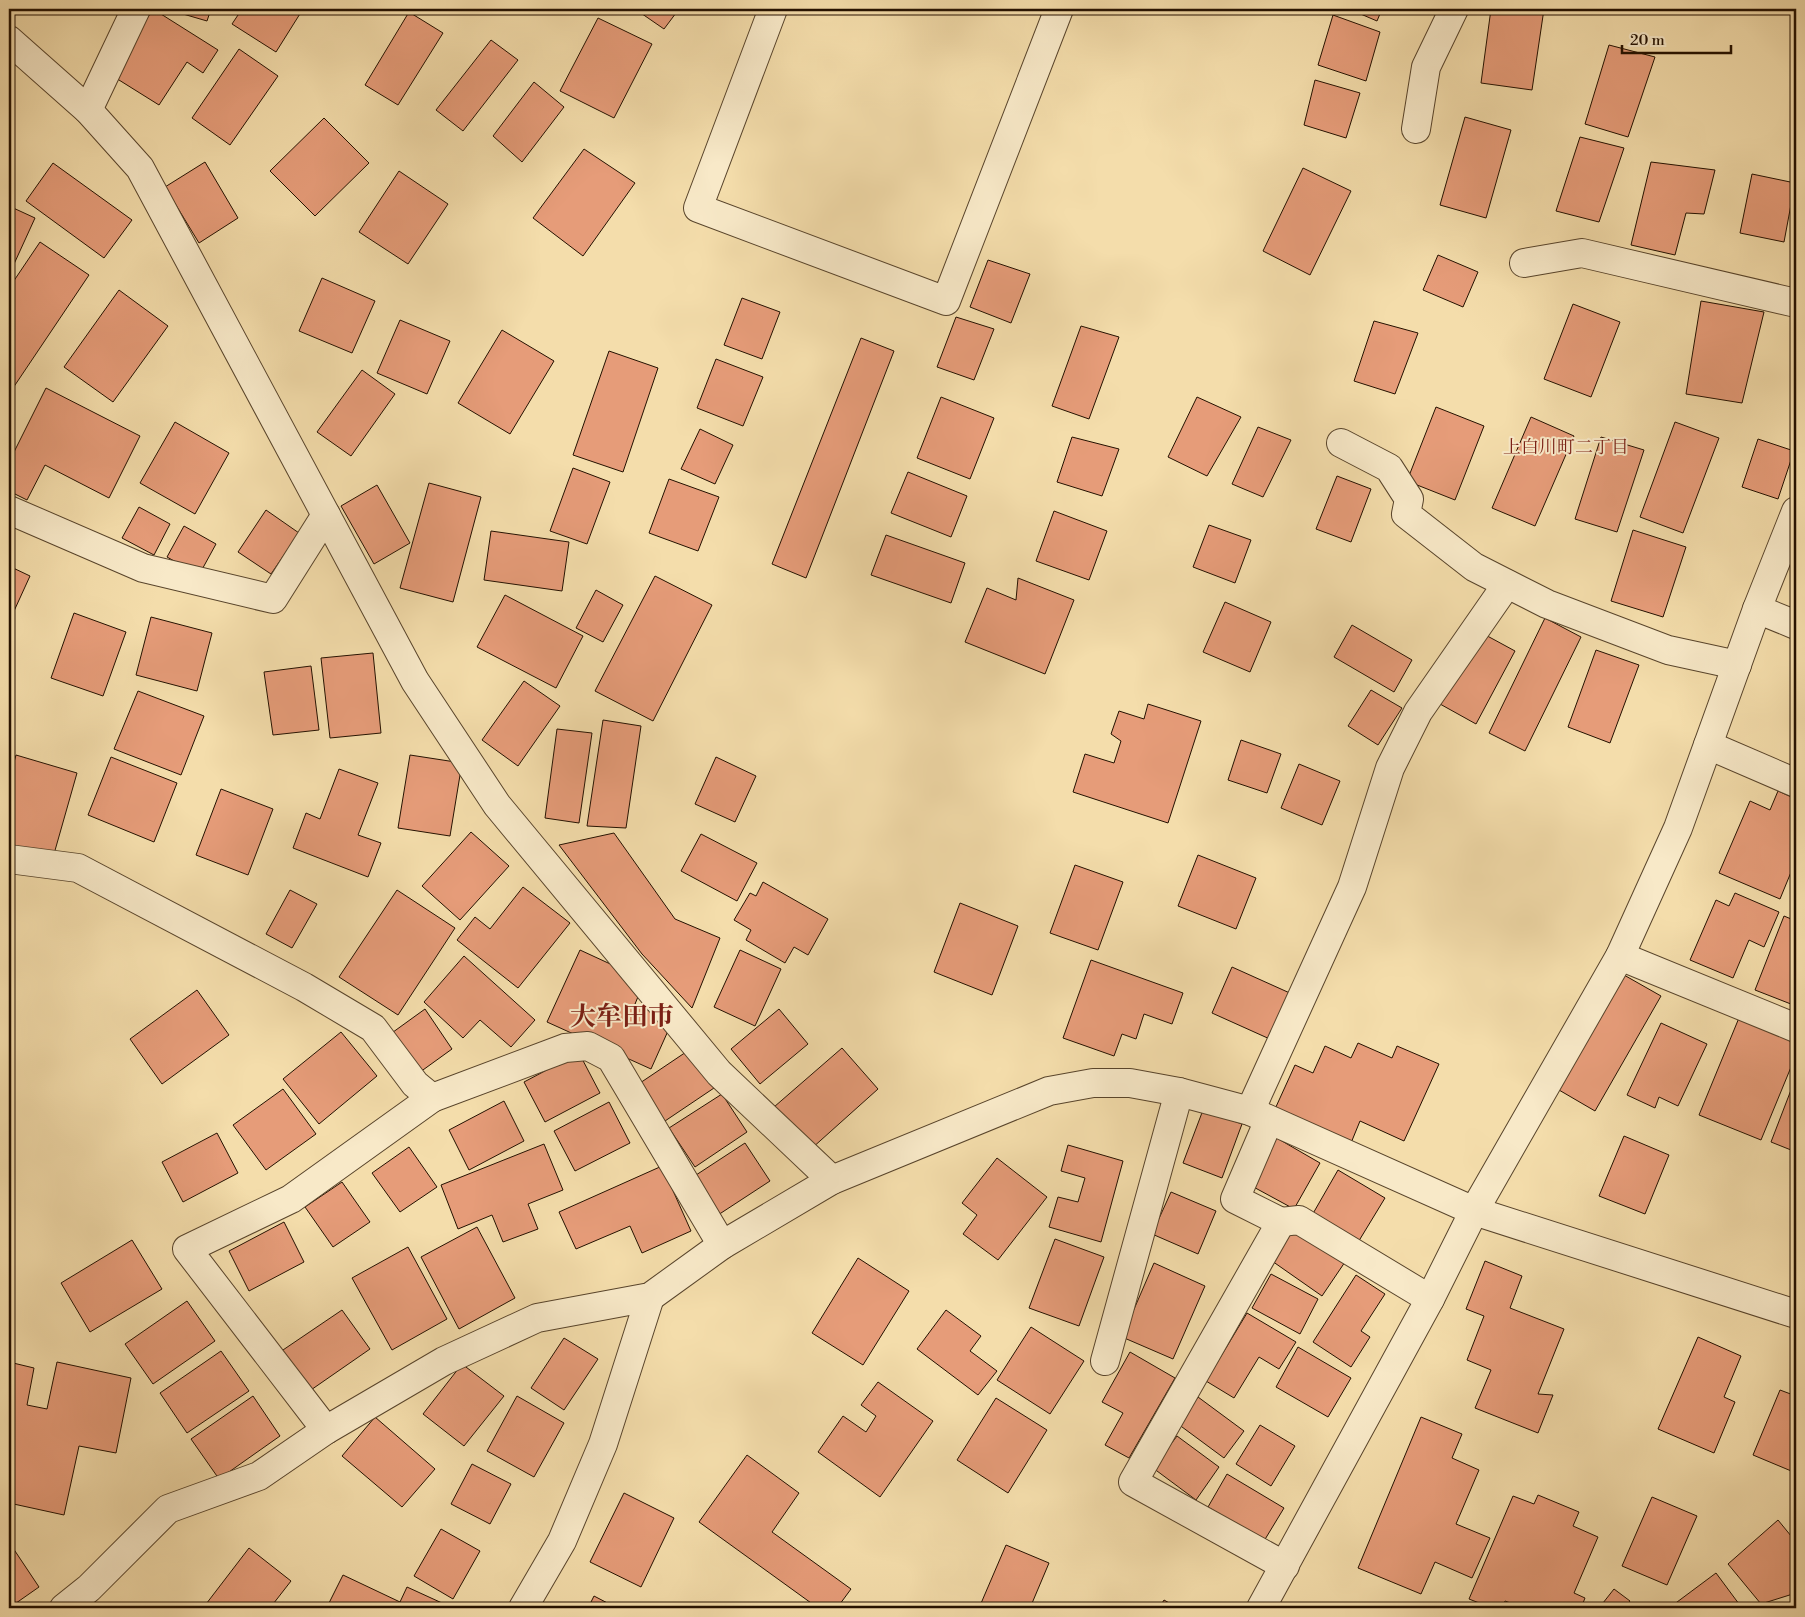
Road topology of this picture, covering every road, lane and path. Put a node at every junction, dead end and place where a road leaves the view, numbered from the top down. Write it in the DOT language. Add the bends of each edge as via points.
graph roads {
  1 [pos="136,9"];
  2 [pos="773,9"];
  3 [pos="1059,9"];
  4 [pos="1454,9"];
  5 [pos="9,40"];
  6 [pos="88,110"];
  7 [pos="1416,129"];
  8 [pos="1524,263"];
  9 [pos="1796,303"];
  10 [pos="1341,443"];
  11 [pos="9,510"];
  12 [pos="1796,511"];
  13 [pos="326,515"];
  14 [pos="1507,584"];
  15 [pos="1757,609"];
  16 [pos="1796,625"];
  17 [pos="1737,665"];
  18 [pos="1708,745"];
  19 [pos="1796,783"];
  20 [pos="9,859"];
  21 [pos="1620,956"];
  22 [pos="1796,1028"];
  23 [pos="1179,1092"];
  24 [pos="432,1098"];
  25 [pos="1260,1115"];
  26 [pos="832,1180"];
  27 [pos="1474,1211"];
  28 [pos="1281,1222"];
  29 [pos="722,1245"];
  30 [pos="650,1297"];
  31 [pos="1430,1299"];
  32 [pos="1796,1314"];
  33 [pos="1105,1361"];
  34 [pos="326,1430"];
  35 [pos="1285,1566"];
  36 [pos="64,1608"];
  37 [pos="523,1608"];
  38 [pos="1260,1608"];
  1 -- 6 [label="street"];
  2 -- 3 [label="street" via="698,208 946,301"];
  4 -- 7 [label="street" via="1426,67"];
  5 -- 6 [label="street"];
  6 -- 13 [label="street" via="140,168"];
  8 -- 9 [label="street" via="1582,253"];
  10 -- 14 [label="street" via="1389,468 1409,498 1406,514 1474,567"];
  11 -- 13 [label="street" via="143,568 273,599"];
  12 -- 15 [label="street"];
  13 -- 26 [label="street" via="415,680 497,805 720,1074"];
  14 -- 17 [label="street" via="1546,604 1668,650"];
  14 -- 25 [label="street" via="1418,712 1390,768 1352,887"];
  15 -- 16 [label="street"];
  15 -- 17 [label="street"];
  17 -- 18 [label="street"];
  18 -- 19 [label="street"];
  18 -- 21 [label="street" via="1678,828"];
  20 -- 24 [label="street" via="78,868 304,987 373,1028 415,1084"];
  21 -- 22 [label="street"];
  21 -- 27 [label="street"];
  23 -- 25 [label="street"];
  23 -- 26 [label="street" via="1130,1084 1093,1083 1049,1090"];
  23 -- 33 [label="street"];
  24 -- 29 [label="street" via="565,1048 588,1046 611,1058"];
  24 -- 34 [label="street" via="290,1199 187,1249"];
  25 -- 27 [label="street"];
  25 -- 28 [label="street" via="1235,1199"];
  26 -- 29 [label="street"];
  27 -- 31 [label="street"];
  27 -- 32 [label="street"];
  28 -- 31 [label="street" via="1299,1220"];
  28 -- 35 [label="street" via="1133,1482"];
  29 -- 30 [label="street"];
  30 -- 34 [label="street" via="537,1318 444,1361"];
  30 -- 37 [label="street" via="603,1444 562,1541"];
  31 -- 35 [label="street"];
  34 -- 36 [label="street" via="259,1476 168,1509 89,1588"];
  35 -- 38 [label="street"];
}
